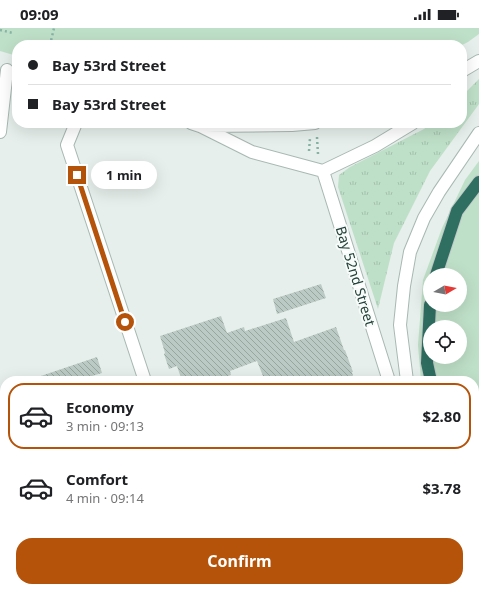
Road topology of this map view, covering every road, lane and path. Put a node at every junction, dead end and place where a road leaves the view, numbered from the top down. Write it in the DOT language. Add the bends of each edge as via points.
graph roads {
  1 [pos="54,28"];
  2 [pos="0,30"];
  3 [pos="13,33"];
  4 [pos="51,40"];
  5 [pos="479,61"];
  6 [pos="467,69"];
  7 [pos="8,70"];
  8 [pos="74,128"];
  9 [pos="203,128"];
  10 [pos="316,128"];
  11 [pos="405,128"];
  12 [pos="0,132"];
  13 [pos="479,133"];
  14 [pos="310,135"];
  15 [pos="308,158"];
  16 [pos="323,171"];
  17 [pos="479,182"];
  18 [pos="438,268"];
  19 [pos="430,312"];
  20 [pos="143,376"];
  21 [pos="387,376"];
  22 [pos="405,376"];
  23 [pos="429,376"];
  1 -- 4 [label="path"];
  2 -- 3 [label="path"];
  5 -- 6 [label="street"];
  7 -- 12 [label="street"];
  8 -- 20 [label="street" via="67,145"];
  9 -- 16 [label="street" via="252,152"];
  10 -- 16 [label="path" via="318,158"];
  11 -- 16 [label="street" via="375,146"];
  13 -- 22 [label="street" via="439,192 424,218 410,252 400,325"];
  14 -- 15 [label="path"];
  16 -- 21 [label="street, Bay 52nd Street"];
  17 -- 18 [label="highway" via="457,211"];
  19 -- 23 [label="highway" via="427,363"];
}
